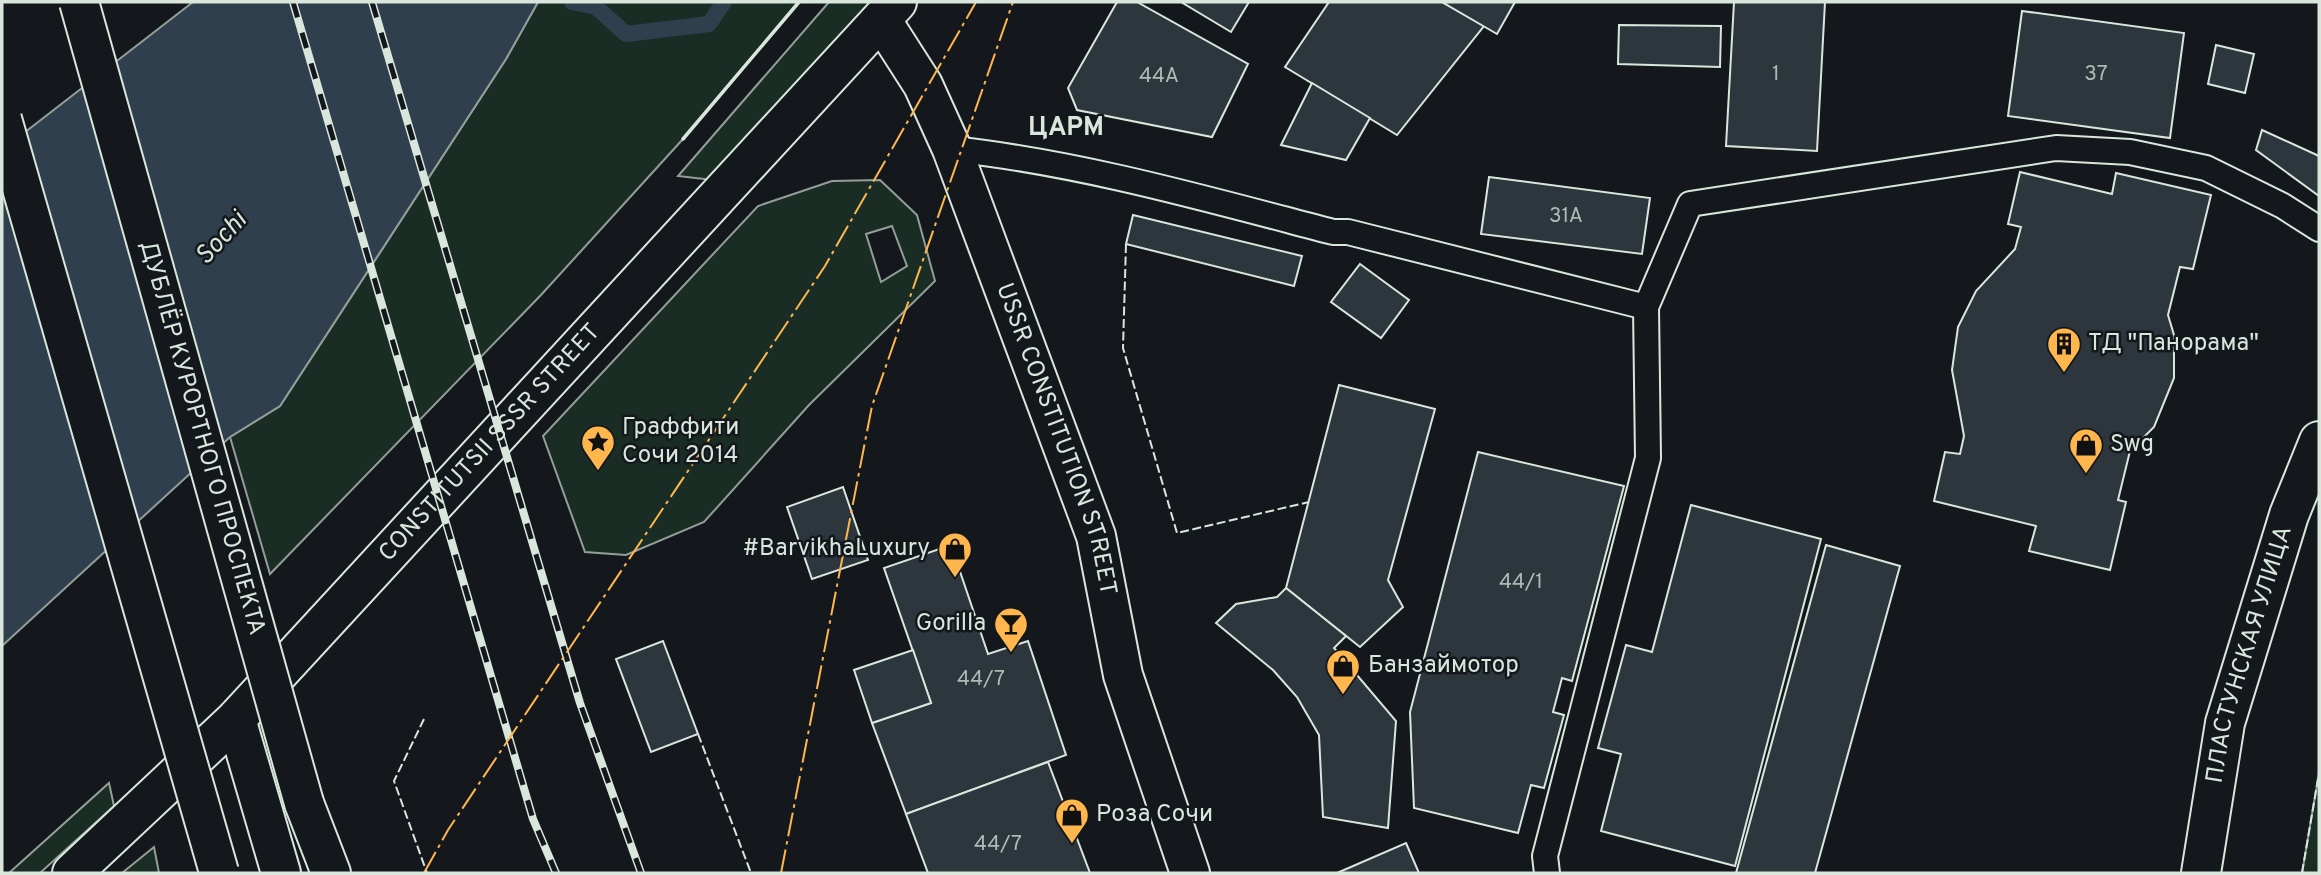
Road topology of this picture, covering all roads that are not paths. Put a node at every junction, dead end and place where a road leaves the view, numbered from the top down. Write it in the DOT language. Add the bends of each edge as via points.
graph roads {
  1 [pos="79,2"];
  2 [pos="890,11"];
  3 [pos="2,119"];
  4 [pos="951,149"];
  5 [pos="2319,229"];
  6 [pos="1646,307"];
  7 [pos="2319,441"];
  8 [pos="236,719"];
  9 [pos="304,803"];
  10 [pos="72,873"];
  11 [pos="220,873"];
  12 [pos="281,873"];
  13 [pos="325,873"];
  14 [pos="331,873"];
  15 [pos="1190,873"];
  16 [pos="1547,873"];
  17 [pos="2201,873"];
  1 -- 9 [label="main road, ДУБЛЁР КУРОРТНОГО ПРОСПЕКТА, bridge"];
  2 -- 4 [label="main road, USSR CONSTITUTION STREET"];
  2 -- 8 [label="main road, CONSTITUTSII SSSR STREET"];
  3 -- 11 [label="main road, bridge"];
  4 -- 6 [label="lane" via="1128,178"];
  4 -- 15 [label="main road, USSR CONSTITUTION STREET" via="1096,536 1123,675"];
  5 -- 6 [label="lane" via="2206,169 2130,152 2056,148 1690,204"];
  6 -- 16 [label="lane" via="1648,458 1545,856"];
  7 -- 17 [label="main road, ПЛАСТУНСКАЯ УЛИЦА" via="2289,515 2225,723"];
  8 -- 10 [label="main road, CONSTITUTSII SSSR STREET"];
  8 -- 12 [label="main road"];
  9 -- 13 [label="main road, ДУБЛЁР КУРОРТНОГО ПРОСПЕКТА"];
  9 -- 14 [label="main road"];
}
